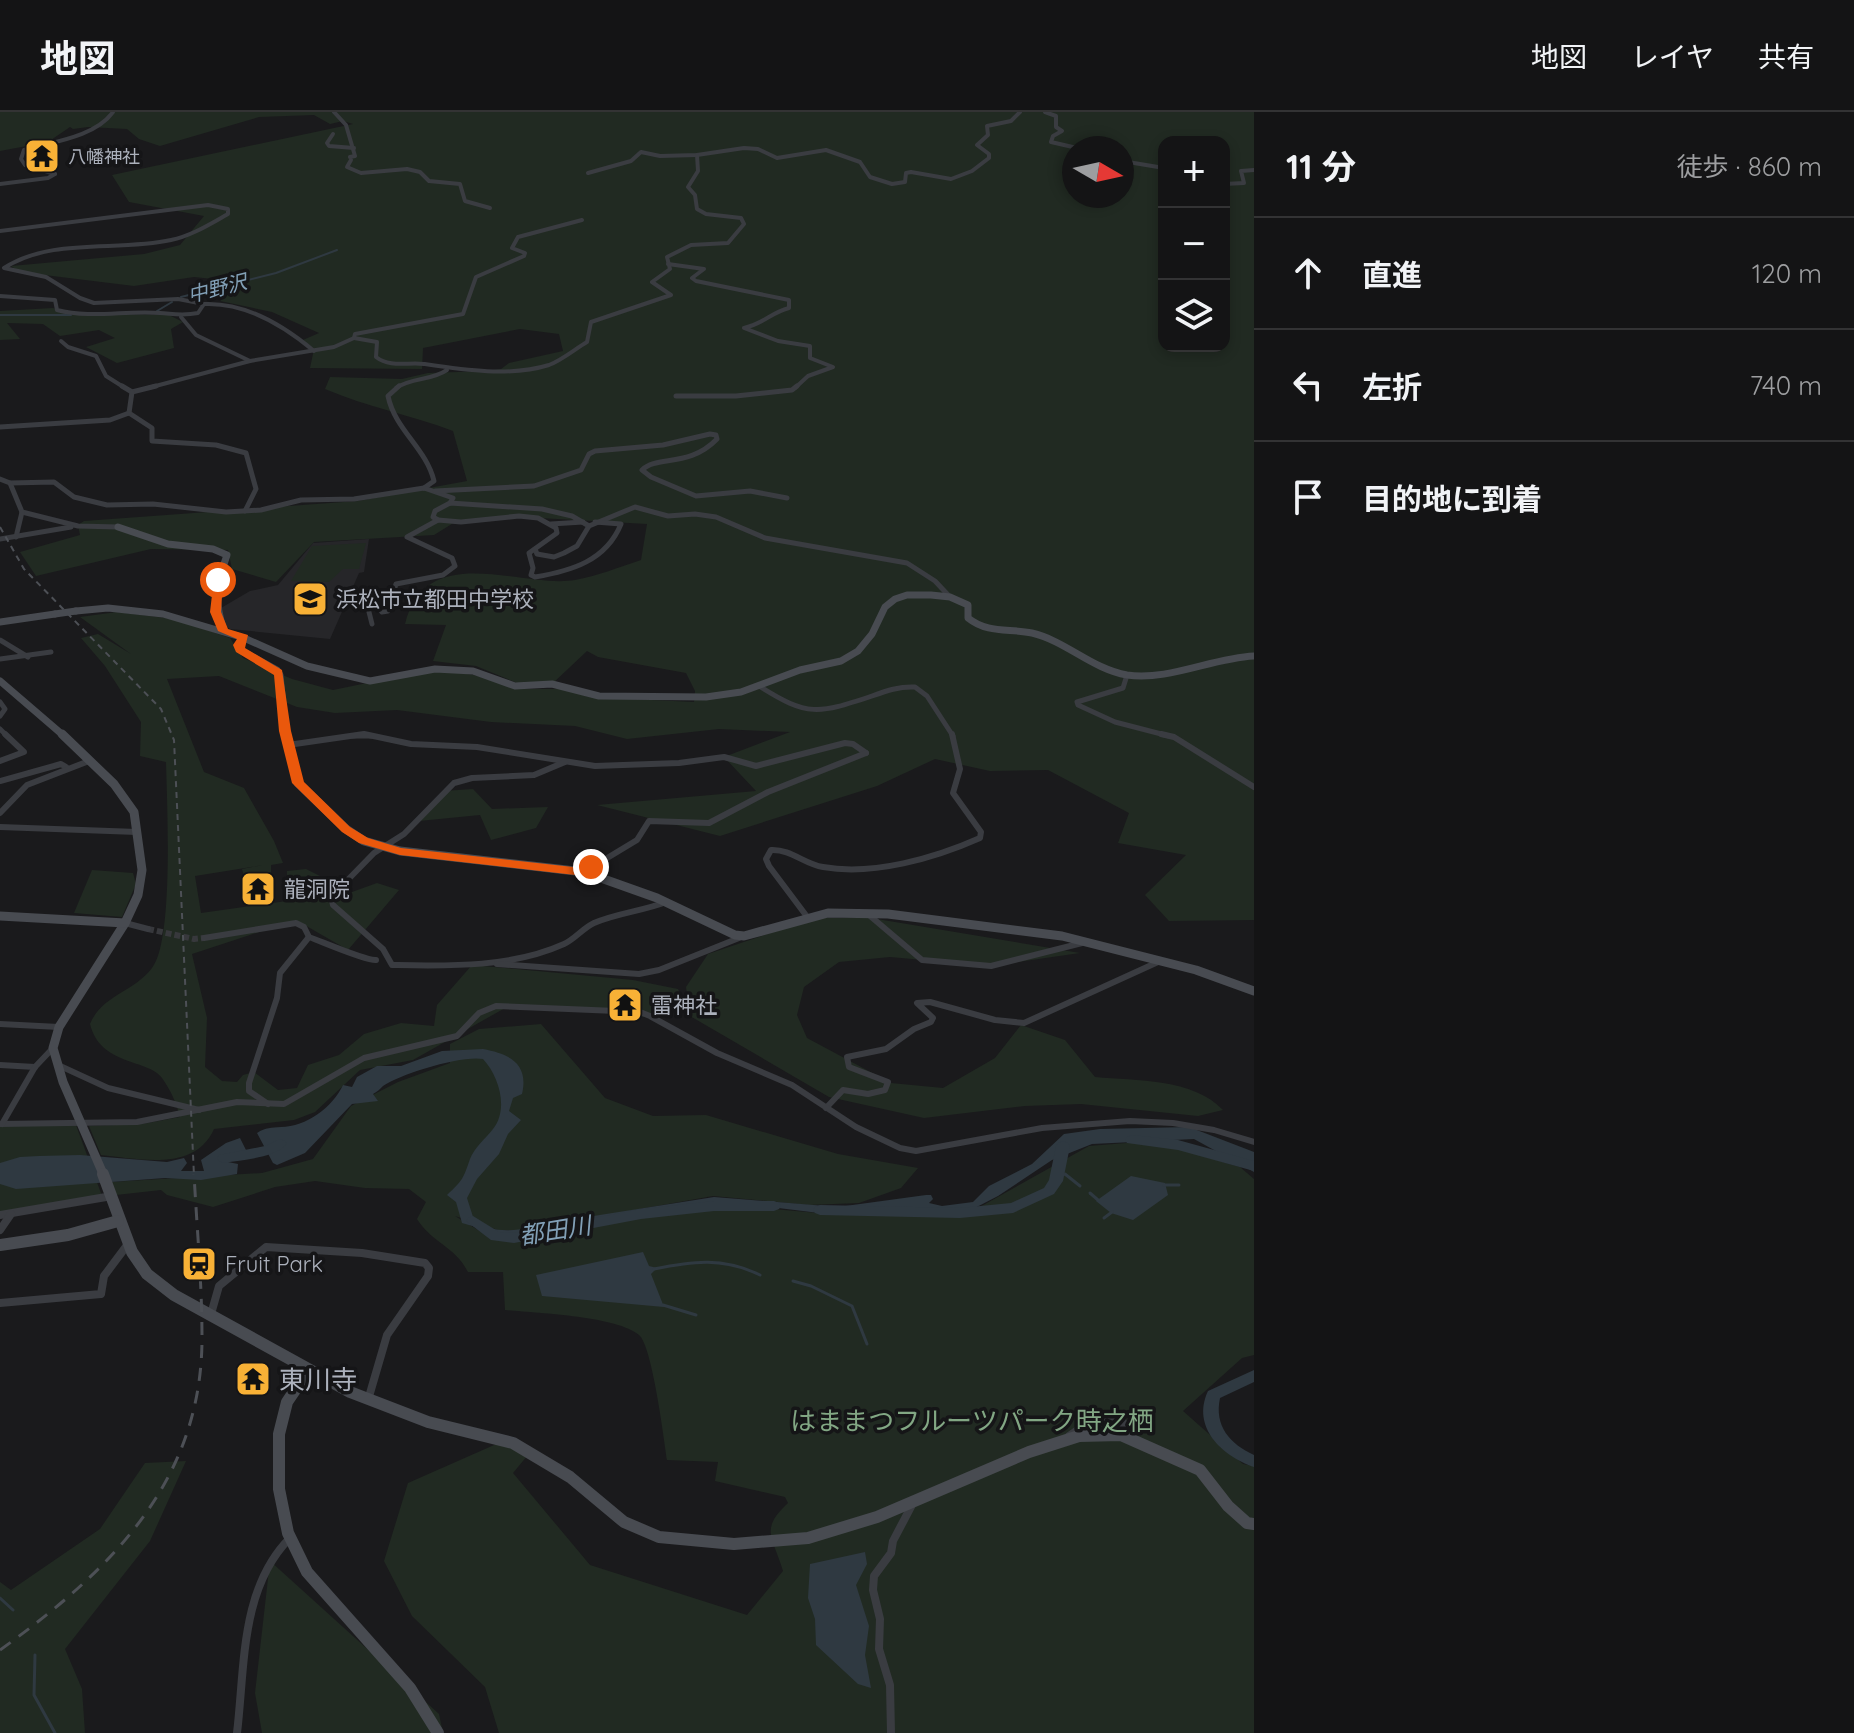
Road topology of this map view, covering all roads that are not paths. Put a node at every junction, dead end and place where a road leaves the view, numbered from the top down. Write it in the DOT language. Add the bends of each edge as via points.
graph roads {
  1 [pos="113,112"];
  2 [pos="334,112"];
  3 [pos="1020,112"];
  4 [pos="1045,112"];
  5 [pos="333,134"];
  6 [pos="1062,145"];
  7 [pos="354,148"];
  8 [pos="697,155"];
  9 [pos="1134,163"];
  10 [pos="1158,167"];
  11 [pos="1254,170"];
  12 [pos="588,173"];
  13 [pos="0,184"];
  14 [pos="1230,184"];
  15 [pos="490,208"];
  16 [pos="582,220"];
  17 [pos="0,231"];
  18 [pos="668,264"];
  19 [pos="0,296"];
  20 [pos="90,302"];
  21 [pos="204,304"];
  22 [pos="83,313"];
  23 [pos="181,317"];
  24 [pos="354,338"];
  25 [pos="61,341"];
  26 [pos="314,351"];
  27 [pos="250,361"];
  28 [pos="447,370"];
  29 [pos="132,392"];
  30 [pos="676,396"];
  31 [pos="129,413"];
  32 [pos="0,427"];
  33 [pos="0,479"];
  34 [pos="10,483"];
  35 [pos="424,488"];
  36 [pos="435,491"];
  37 [pos="787,498"];
  38 [pos="450,503"];
  39 [pos="245,511"];
  40 [pos="22,512"];
  41 [pos="438,520"];
  42 [pos="589,523"];
  43 [pos="550,524"];
  44 [pos="78,526"];
  45 [pos="118,527"];
  46 [pos="16,537"];
  47 [pos="0,539"];
  48 [pos="535,549"];
  49 [pos="950,597"];
  50 [pos="0,622"];
  51 [pos="372,624"];
  52 [pos="224,631"];
  53 [pos="244,638"];
  54 [pos="0,640"];
  55 [pos="51,652"];
  56 [pos="1254,656"];
  57 [pos="28,657"];
  58 [pos="0,659"];
  59 [pos="1127,675"];
  60 [pos="0,681"];
  61 [pos="759,686"];
  62 [pos="0,702"];
  63 [pos="0,716"];
  64 [pos="0,729"];
  65 [pos="288,745"];
  66 [pos="0,761"];
  67 [pos="89,761"];
  68 [pos="565,762"];
  69 [pos="66,767"];
  70 [pos="0,781"];
  71 [pos="1254,787"];
  72 [pos="0,813"];
  73 [pos="0,827"];
  74 [pos="137,832"];
  75 [pos="381,847"];
  76 [pos="584,872"];
  77 [pos="666,902"];
  78 [pos="867,912"];
  79 [pos="0,916"];
  80 [pos="808,918"];
  81 [pos="125,923"];
  82 [pos="148,929"];
  83 [pos="744,936"];
  84 [pos="309,937"];
  85 [pos="204,938"];
  86 [pos="1084,941"];
  87 [pos="376,960"];
  88 [pos="1161,961"];
  89 [pos="494,963"];
  90 [pos="1254,991"];
  91 [pos="0,1024"];
  92 [pos="59,1027"];
  93 [pos="53,1048"];
  94 [pos="0,1065"];
  95 [pos="58,1065"];
  96 [pos="35,1067"];
  97 [pos="271,1106"];
  98 [pos="826,1108"];
  99 [pos="199,1110"];
  100 [pos="1,1124"];
  101 [pos="83,1125"];
  102 [pos="1254,1142"];
  103 [pos="112,1196"];
  104 [pos="11,1214"];
  105 [pos="0,1215"];
  106 [pos="118,1221"];
  107 [pos="0,1230"];
  108 [pos="128,1244"];
  109 [pos="0,1245"];
  110 [pos="0,1303"];
  111 [pos="211,1316"];
  112 [pos="308,1371"];
  113 [pos="368,1400"];
  114 [pos="1121,1435"];
  115 [pos="1068,1439"];
  116 [pos="913,1503"];
  117 [pos="1254,1524"];
  118 [pos="290,1538"];
  119 [pos="237,1733"];
  120 [pos="438,1733"];
  121 [pos="891,1733"];
  1 -- 13 [label="street" via="106,123 24,150 25,165 55,174 52,177"];
  2 -- 7 [label="street" via="343,117"];
  3 -- 8 [label="street" via="1014,120 987,126 988,135 977,145 989,158 957,178 913,171 906,173 905,182 892,184 870,177 860,162 826,150 777,158 758,149"];
  4 -- 6 [label="street" via="1056,116 1056,127 1062,131 1051,142"];
  5 -- 7 [label="street" via="329,146"];
  7 -- 15 [label="street" via="347,167 359,174 406,168 429,181 460,184 465,201"];
  8 -- 12 [label="street" via="641,152 631,161"];
  8 -- 18 [label="street" via="698,171 688,188 697,209 741,218 744,224 728,243 688,245 667,257"];
  9 -- 10 [label="street"];
  11 -- 14 [label="street" via="1241,171 1244,183"];
  16 -- 24 [label="street" via="518,237 512,248 524,256 480,273 463,314 378,328"];
  17 -- 20 [label="street" via="208,205 228,209 228,214 174,240 44,253 5,266 10,272 50,277"];
  18 -- 28 [label="street" via="670,269 652,282 671,295 591,322 587,342 559,360 524,370"];
  18 -- 30 [label="street" via="704,269 692,278 696,281 789,300 789,308 744,328 810,346 811,359 833,367 808,376 792,390"];
  19 -- 22 [label="street" via="55,300 57,310"];
  20 -- 21 [label="street" via="186,298"];
  20 -- 22 [label="street"];
  21 -- 23 [label="street" via="198,313"];
  21 -- 26 [label="street" via="239,308 294,334"];
  22 -- 23 [label="street"];
  23 -- 27 [label="street" via="196,335"];
  24 -- 26 [label="street"];
  24 -- 28 [label="street" via="377,342 381,362"];
  25 -- 29 [label="street" via="96,356 106,376"];
  26 -- 27 [label="street"];
  27 -- 29 [label="street"];
  28 -- 35 [label="street" via="399,383 388,399 406,439 427,458 434,481"];
  29 -- 31 [label="street"];
  31 -- 32 [label="street" via="110,420"];
  31 -- 39 [label="street" via="152,428 152,441 244,451 256,489"];
  33 -- 34 [label="street"];
  34 -- 39 [label="street" via="54,482 74,497 107,505"];
  34 -- 40 [label="street"];
  35 -- 36 [label="street"];
  35 -- 39 [label="street"];
  36 -- 37 [label="street" via="534,486 581,470 595,451 663,445 710,434 717,439 697,456 648,464 642,470 696,496 750,491"];
  36 -- 38 [label="street" via="453,498"];
  38 -- 41 [label="street" via="435,511"];
  38 -- 42 [label="street" via="542,509"];
  40 -- 44 [label="street"];
  40 -- 46 [label="street"];
  41 -- 43 [label="street" via="519,516"];
  41 -- 51 [label="street" via="407,537 452,558 455,566 443,575 396,584 388,611 367,604"];
  42 -- 43 [label="street"];
  42 -- 48 [label="street" via="577,546 554,557"];
  42 -- 48 [label="street" via="621,527 607,549 590,562 535,577 528,558"];
  42 -- 49 [label="street" via="635,507 668,516 716,517 765,538 907,563"];
  43 -- 48 [label="street" via="557,533"];
  44 -- 45 [label="street"];
  44 -- 46 [label="street"];
  45 -- 52 [label="street" via="227,555 216,605"];
  46 -- 47 [label="street"];
  49 -- 59 [label="street" via="968,605 968,618 983,628 1035,634"];
  49 -- 61 [label="street" via="895,599 858,651"];
  50 -- 52 [label="street, bridge" via="132,609"];
  52 -- 53 [label="street"];
  53 -- 61 [label="street" via="307,666 370,681 422,670 473,671 515,686 552,684 620,697 706,697"];
  53 -- 65 [label="street" via="240,650 280,675"];
  54 -- 57 [label="street"];
  55 -- 57 [label="street"];
  56 -- 59 [label="street" via="1219,657 1154,675"];
  57 -- 58 [label="street"];
  59 -- 71 [label="street" via="1123,688 1087,697 1078,705 1115,722 1174,737"];
  60 -- 67 [label="street"];
  61 -- 80 [label="street" via="788,705 814,713 893,690 921,690 956,740 961,763 953,793 981,832 980,838 946,850 852,868 822,867 785,850 767,852 769,866"];
  62 -- 63 [label="street" via="5,709"];
  64 -- 66 [label="street" via="24,752"];
  65 -- 68 [label="street" via="364,734"];
  65 -- 75 [label="street" via="302,790 346,829"];
  67 -- 69 [label="street"];
  67 -- 74 [label="street" via="127,798"];
  68 -- 75 [label="street" via="534,775 458,781 404,834"];
  68 -- 76 [label="street" via="661,764 724,757 756,766 845,743 866,753 779,787 709,823 649,821 637,840"];
  69 -- 70 [label="street"];
  69 -- 72 [label="street" via="27,785"];
  73 -- 74 [label="street"];
  74 -- 81 [label="street" via="142,882"];
  75 -- 76 [label="street"];
  75 -- 89 [label="street" via="331,897 342,914 383,949 392,965"];
  76 -- 77 [label="street"];
  77 -- 83 [label="street"];
  77 -- 89 [label="street" via="593,923 566,943"];
  78 -- 80 [label="street"];
  78 -- 86 [label="street"];
  78 -- 86 [label="street" via="922,960 932,962 991,966"];
  79 -- 81 [label="street"];
  80 -- 83 [label="street"];
  81 -- 82 [label="street"];
  81 -- 92 [label="street"];
  83 -- 89 [label="street" via="649,973"];
  84 -- 85 [label="street" via="304,927 287,922"];
  84 -- 87 [label="street"];
  84 -- 97 [label="street" via="280,973 249,1083 249,1091"];
  86 -- 88 [label="street"];
  88 -- 90 [label="street"];
  88 -- 98 [label="street" via="1024,1023 917,1003 931,1022 886,1049 847,1057 849,1067 888,1082 885,1090 843,1090"];
  91 -- 92 [label="street"];
  92 -- 93 [label="street"];
  93 -- 95 [label="street"];
  93 -- 96 [label="street"];
  94 -- 96 [label="street"];
  95 -- 99 [label="street" via="133,1094"];
  95 -- 101 [label="street"];
  96 -- 100 [label="street"];
  97 -- 98 [label="street" via="302,1095 364,1058 452,1038 479,1013 496,1006 640,1012 799,1089"];
  97 -- 99 [label="street" via="246,1101"];
  98 -- 102 [label="street" via="863,1131 916,1151 1005,1134 1118,1122 1209,1128"];
  99 -- 101 [label="street" via="147,1121"];
  100 -- 101 [label="street"];
  101 -- 103 [label="street"];
  103 -- 104 [label="street"];
  103 -- 106 [label="street"];
  104 -- 105 [label="street"];
  104 -- 107 [label="street"];
  106 -- 108 [label="street"];
  106 -- 109 [label="street"];
  108 -- 110 [label="street" via="104,1276 101,1294"];
  108 -- 111 [label="street" via="147,1274"];
  111 -- 112 [label="street"];
  111 -- 113 [label="street" via="219,1286 266,1247 425,1263 428,1276 383,1344"];
  112 -- 113 [label="street"];
  112 -- 118 [label="street" via="284,1403 280,1421 280,1496"];
  113 -- 116 [label="street" via="428,1422 513,1443 570,1477 624,1522 659,1537 734,1544 808,1538"];
  114 -- 115 [label="street"];
  114 -- 115 [label="street" via="1123,1422 1111,1415 1075,1428"];
  114 -- 117 [label="street" via="1200,1470 1228,1506"];
  115 -- 116 [label="street"];
  116 -- 121 [label="street" via="891,1553 874,1576 879,1649 890,1685"];
  118 -- 119 [label="street" via="264,1571 256,1597"];
  118 -- 120 [label="street" via="306,1571 393,1665"];
}
